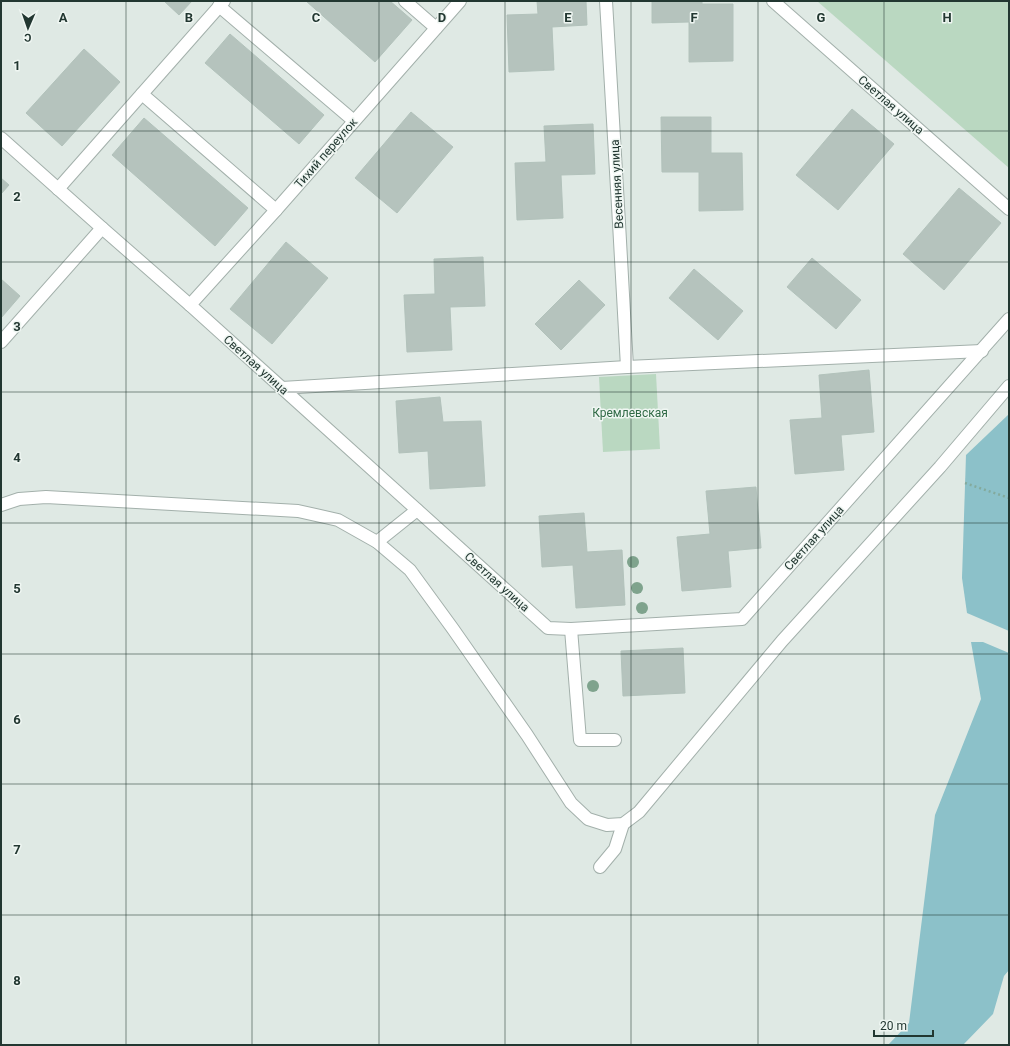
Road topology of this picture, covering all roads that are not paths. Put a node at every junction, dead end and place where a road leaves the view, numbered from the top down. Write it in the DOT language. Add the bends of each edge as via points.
graph roads {
  1 [pos="405,1"];
  2 [pos="460,1"];
  3 [pos="606,1"];
  4 [pos="773,1"];
  5 [pos="221,4"];
  6 [pos="436,28"];
  7 [pos="142,94"];
  8 [pos="354,121"];
  9 [pos="1,138"];
  10 [pos="58,189"];
  11 [pos="1009,209"];
  12 [pos="276,210"];
  13 [pos="102,228"];
  14 [pos="190,304"];
  15 [pos="1009,319"];
  16 [pos="1,342"];
  17 [pos="982,351"];
  18 [pos="627,367"];
  19 [pos="1009,386"];
  20 [pos="282,388"];
  21 [pos="1,505"];
  22 [pos="417,510"];
  23 [pos="377,542"];
  24 [pos="571,629"];
  25 [pos="615,740"];
  26 [pos="622,824"];
  27 [pos="600,867"];
  1 -- 6 [label="street"];
  2 -- 6 [label="street, Тихий переулок"];
  3 -- 18 [label="street, Весенняя улица"];
  4 -- 11 [label="street, Светлая улица"];
  5 -- 7 [label="street"];
  5 -- 8 [label="street"];
  6 -- 8 [label="street, Тихий переулок"];
  7 -- 10 [label="street"];
  7 -- 12 [label="street"];
  8 -- 12 [label="street, Тихий переулок"];
  9 -- 10 [label="street, Светлая улица"];
  10 -- 13 [label="street, Светлая улица"];
  12 -- 14 [label="street, Тихий переулок"];
  13 -- 14 [label="street, Светлая улица"];
  13 -- 16 [label="street"];
  14 -- 20 [label="street, Светлая улица"];
  15 -- 17 [label="street, Светлая улица"];
  17 -- 18 [label="street"];
  17 -- 24 [label="street, Светлая улица" via="742,619"];
  18 -- 20 [label="street"];
  19 -- 26 [label="street" via="940,467 782,641 639,812"];
  20 -- 22 [label="street, Светлая улица"];
  21 -- 23 [label="street" via="19,499 46,497 298,511 338,520"];
  22 -- 23 [label="street"];
  22 -- 24 [label="street, Светлая улица" via="548,628"];
  23 -- 26 [label="street" via="410,570 428,594 527,735 571,804 588,819 606,825"];
  24 -- 25 [label="street" via="580,740"];
  26 -- 27 [label="street" via="615,849"];
}
